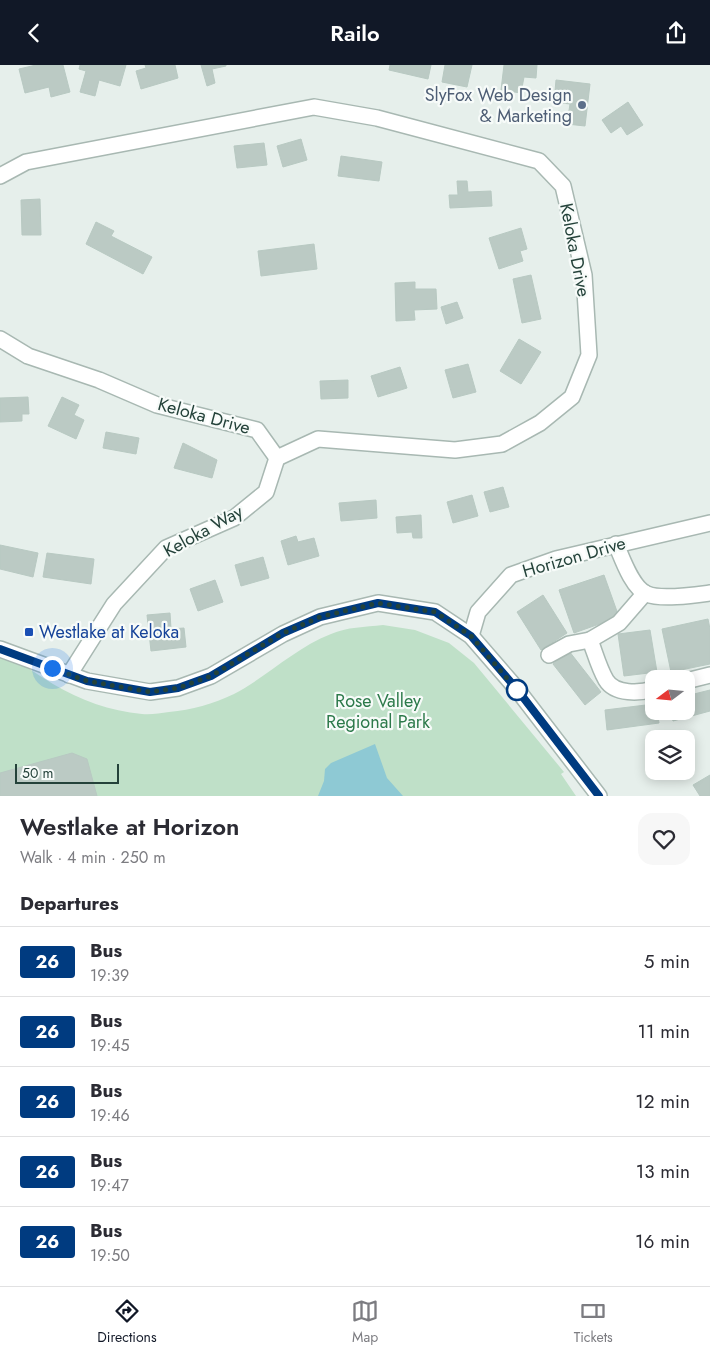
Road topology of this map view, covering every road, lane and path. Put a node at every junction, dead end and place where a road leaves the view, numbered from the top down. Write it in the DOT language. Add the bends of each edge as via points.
graph roads {
  1 [pos="0,176"];
  2 [pos="0,339"];
  3 [pos="277,458"];
  4 [pos="710,523"];
  5 [pos="616,544"];
  6 [pos="645,593"];
  7 [pos="709,597"];
  8 [pos="471,636"];
  9 [pos="590,640"];
  10 [pos="0,649"];
  11 [pos="549,655"];
  12 [pos="70,675"];
  13 [pos="710,675"];
  14 [pos="695,679"];
  15 [pos="645,691"];
  16 [pos="599,796"];
  1 -- 3 [label="street, Keloka Drive" via="26,162 314,107 377,118 538,161 563,185 584,275 589,355 572,397 540,423 502,444 455,450 318,439"];
  2 -- 3 [label="street, Keloka Drive" via="28,356 99,380 158,405 257,429"];
  3 -- 12 [label="street, Keloka Way" via="266,492 234,519 166,548 114,605"];
  4 -- 5 [label="street, Horizon Drive"];
  5 -- 6 [label="street" via="632,580"];
  5 -- 8 [label="street, Horizon Drive" via="556,559 511,575 478,612"];
  6 -- 7 [label="street" via="666,597"];
  6 -- 9 [label="street" via="619,623"];
  8 -- 12 [label="street" via="435,612 378,603 320,617 283,633 211,676 178,688 150,692"];
  8 -- 16 [label="street" via="516,688"];
  9 -- 11 [label="street" via="569,643"];
  9 -- 15 [label="street" via="607,682 623,691"];
  10 -- 12 [label="street"];
  13 -- 14 [label="street"];
}
